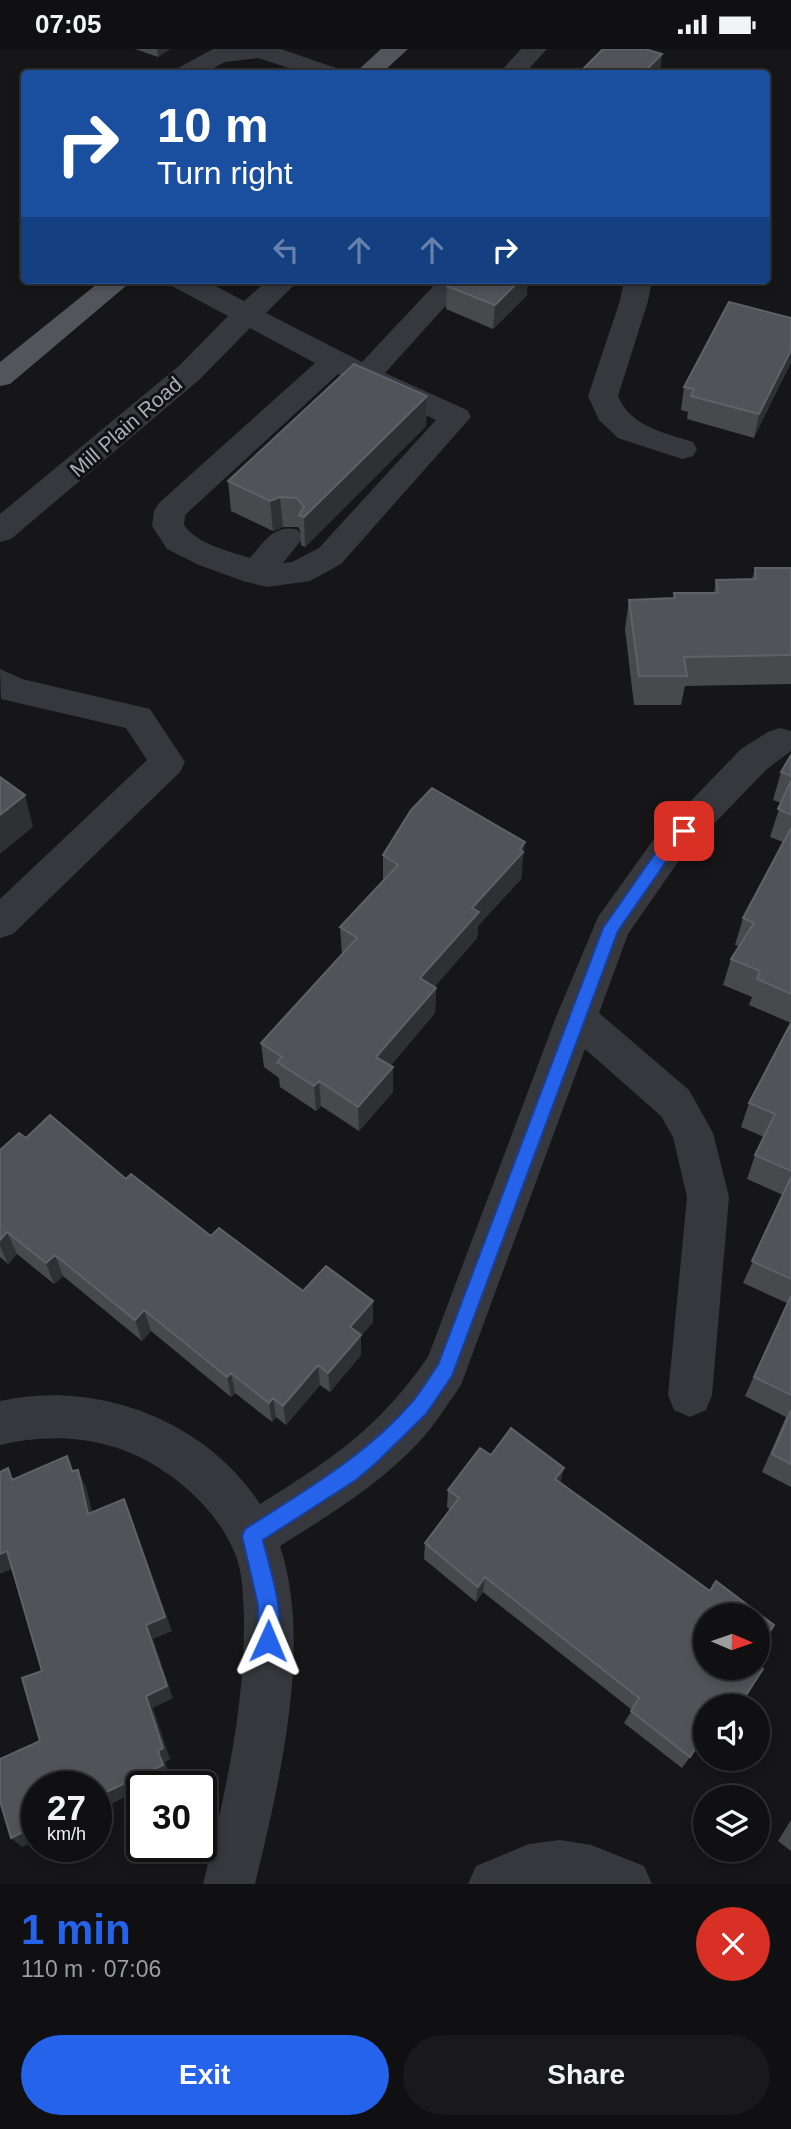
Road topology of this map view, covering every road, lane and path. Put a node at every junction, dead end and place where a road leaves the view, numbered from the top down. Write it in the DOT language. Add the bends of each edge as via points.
graph roads {
  1 [pos="396,49"];
  2 [pos="535,49"];
  3 [pos="192,70"];
  4 [pos="318,70"];
  5 [pos="371,70"];
  6 [pos="514,70"];
  7 [pos="114,284"];
  8 [pos="189,284"];
  9 [pos="281,284"];
  10 [pos="451,284"];
  11 [pos="637,284"];
  12 [pos="246,315"];
  13 [pos="335,361"];
  14 [pos="366,375"];
  15 [pos="0,377"];
  16 [pos="682,449"];
  17 [pos="0,531"];
  18 [pos="287,538"];
  19 [pos="255,573"];
  20 [pos="0,682"];
  21 [pos="780,741"];
  22 [pos="0,923"];
  23 [pos="576,1017"];
  24 [pos="690,1395"];
  25 [pos="0,1423"];
  26 [pos="252,1536"];
  27 [pos="229,1884"];
  28 [pos="494,1884"];
  29 [pos="626,1884"];
  1 -- 5 [label="main road"];
  2 -- 6 [label="street"];
  3 -- 4 [label="street" via="219,55 260,50"];
  7 -- 15 [label="main road"];
  8 -- 12 [label="street"];
  9 -- 12 [label="street, Mill Plain Road"];
  10 -- 14 [label="street"];
  11 -- 16 [label="street" via="603,396 610,413 629,431"];
  12 -- 13 [label="street"];
  12 -- 17 [label="street, Mill Plain Road" via="190,372"];
  13 -- 14 [label="street"];
  13 -- 19 [label="street" via="170,512 168,526 178,541"];
  14 -- 19 [label="street" via="412,407 456,417 330,556 298,573"];
  18 -- 19 [label="street"];
  20 -- 22 [label="street" via="13,691 138,718 167,762"];
  21 -- 23 [label="street" via="754,759 667,849 611,928"];
  23 -- 24 [label="street" via="674,1103 692,1133 708,1197"];
  23 -- 26 [label="street" via="445,1370 420,1407 369,1457"];
  25 -- 26 [label="street" via="60,1414 139,1433 168,1447 218,1483"];
  26 -- 27 [label="street" via="268,1605 267,1679 262,1739"];
  28 -- 29 [label="street" via="512,1875 569,1864"];
}
